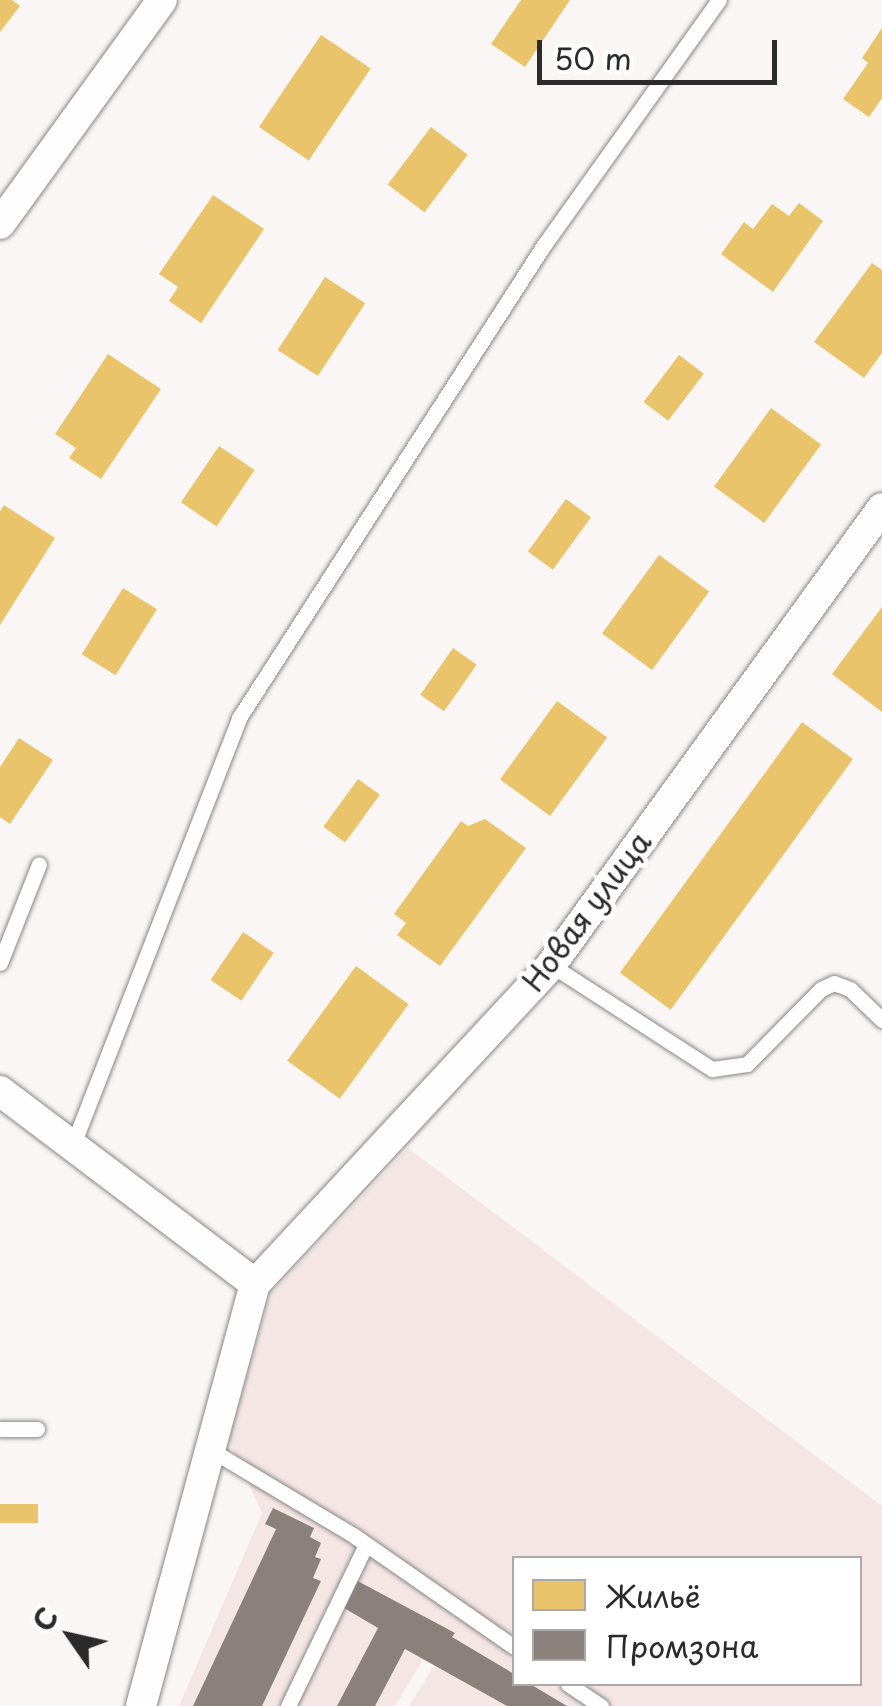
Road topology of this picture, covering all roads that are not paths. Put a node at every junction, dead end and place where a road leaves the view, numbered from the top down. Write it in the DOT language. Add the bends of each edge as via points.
graph roads {
  1 [pos="162,0"];
  2 [pos="718,0"];
  3 [pos="0,224"];
  4 [pos="882,508"];
  5 [pos="39,864"];
  6 [pos="0,963"];
  7 [pos="551,964"];
  8 [pos="882,1020"];
  9 [pos="0,1091"];
  10 [pos="72,1148"];
  11 [pos="255,1284"];
  12 [pos="0,1428"];
  13 [pos="37,1429"];
  14 [pos="211,1450"];
  15 [pos="366,1544"];
  16 [pos="512,1646"];
  17 [pos="571,1686"];
  18 [pos="141,1706"];
  19 [pos="288,1706"];
  20 [pos="601,1706"];
  1 -- 3 [label="street"];
  2 -- 10 [label="lane" via="544,245 239,718"];
  4 -- 7 [label="street, Новая улица"];
  5 -- 6 [label="lane"];
  7 -- 8 [label="lane" via="712,1068 747,1064 834,983 850,989"];
  7 -- 11 [label="street, Новая улица"];
  9 -- 10 [label="street"];
  10 -- 11 [label="street"];
  11 -- 14 [label="street"];
  12 -- 13 [label="lane"];
  14 -- 15 [label="lane"];
  14 -- 18 [label="street"];
  15 -- 16 [label="lane"];
  15 -- 19 [label="lane"];
  17 -- 20 [label="lane"];
}
